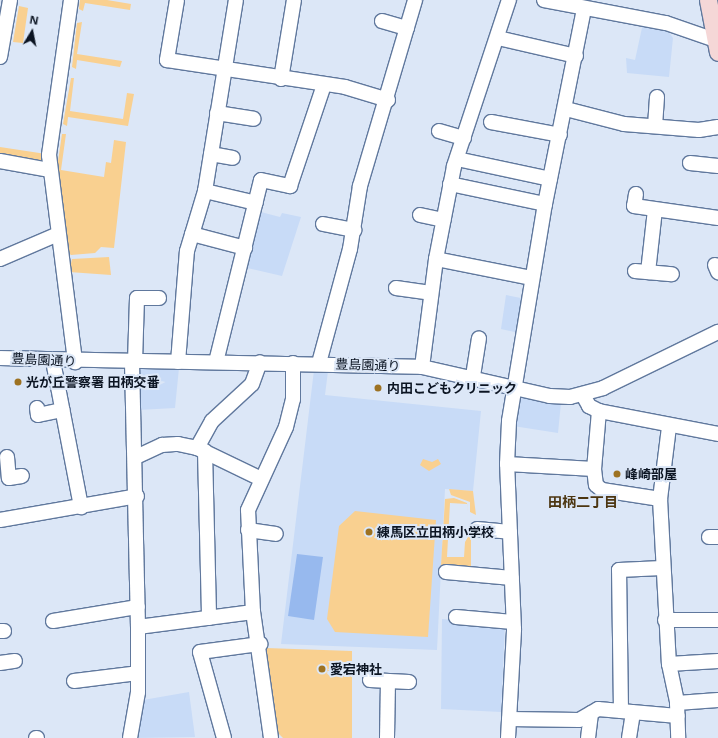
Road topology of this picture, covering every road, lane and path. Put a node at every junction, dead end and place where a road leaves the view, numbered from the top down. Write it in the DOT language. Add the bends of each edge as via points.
graph roads {
  1 [pos="10,0"];
  2 [pos="71,0"];
  3 [pos="177,0"];
  4 [pos="236,0"];
  5 [pos="294,0"];
  6 [pos="415,0"];
  7 [pos="510,0"];
  8 [pos="544,0"];
  9 [pos="708,0"];
  10 [pos="580,5"];
  11 [pos="382,21"];
  12 [pos="407,28"];
  13 [pos="498,38"];
  14 [pos="717,44"];
  15 [pos="576,56"];
  16 [pos="0,57"];
  17 [pos="225,69"];
  18 [pos="281,79"];
  19 [pos="324,85"];
  20 [pos="657,98"];
  21 [pos="388,100"];
  22 [pos="566,109"];
  23 [pos="217,112"];
  24 [pos="254,119"];
  25 [pos="491,122"];
  26 [pos="655,126"];
  27 [pos="718,127"];
  28 [pos="439,131"];
  29 [pos="560,135"];
  30 [pos="464,138"];
  31 [pos="211,154"];
  32 [pos="234,158"];
  33 [pos="457,158"];
  34 [pos="0,161"];
  35 [pos="690,163"];
  36 [pos="718,166"];
  37 [pos="50,170"];
  38 [pos="550,179"];
  39 [pos="450,184"];
  40 [pos="205,190"];
  41 [pos="636,194"];
  42 [pos="256,203"];
  43 [pos="545,204"];
  44 [pos="655,210"];
  45 [pos="420,215"];
  46 [pos="718,218"];
  47 [pos="443,220"];
  48 [pos="324,224"];
  49 [pos="354,230"];
  50 [pos="58,234"];
  51 [pos="192,234"];
  52 [pos="245,248"];
  53 [pos="0,259"];
  54 [pos="436,259"];
  55 [pos="672,274"];
  56 [pos="532,278"];
  57 [pos="396,288"];
  58 [pos="431,293"];
  59 [pos="159,298"];
  60 [pos="718,332"];
  61 [pos="479,338"];
  62 [pos="0,358"];
  63 [pos="53,361"];
  64 [pos="75,362"];
  65 [pos="134,362"];
  66 [pos="178,362"];
  67 [pos="216,362"];
  68 [pos="260,362"];
  69 [pos="293,363"];
  70 [pos="319,363"];
  71 [pos="422,367"];
  72 [pos="473,376"];
  73 [pos="513,386"];
  74 [pos="583,395"];
  75 [pos="37,408"];
  76 [pos="62,410"];
  77 [pos="599,411"];
  78 [pos="669,427"];
  79 [pos="718,434"];
  80 [pos="201,449"];
  81 [pos="9,457"];
  82 [pos="136,457"];
  83 [pos="507,464"];
  84 [pos="594,469"];
  85 [pos="22,476"];
  86 [pos="261,478"];
  87 [pos="137,496"];
  88 [pos="660,499"];
  89 [pos="81,507"];
  90 [pos="0,520"];
  91 [pos="477,529"];
  92 [pos="248,530"];
  93 [pos="510,532"];
  94 [pos="276,534"];
  95 [pos="662,568"];
  96 [pos="446,572"];
  97 [pos="512,578"];
  98 [pos="138,607"];
  99 [pos="253,612"];
  100 [pos="456,617"];
  101 [pos="209,618"];
  102 [pos="665,620"];
  103 [pos="718,620"];
  104 [pos="54,621"];
  105 [pos="514,622"];
  106 [pos="138,627"];
  107 [pos="260,644"];
  108 [pos="15,661"];
  109 [pos="718,661"];
  110 [pos="0,663"];
  111 [pos="668,664"];
  112 [pos="138,673"];
  113 [pos="370,680"];
  114 [pos="74,681"];
  115 [pos="388,681"];
  116 [pos="409,682"];
  117 [pos="718,700"];
  118 [pos="678,710"];
  119 [pos="627,712"];
  120 [pos="591,713"];
  121 [pos="509,720"];
  122 [pos="130,738"];
  123 [pos="224,738"];
  124 [pos="271,738"];
  125 [pos="387,738"];
  126 [pos="508,738"];
  127 [pos="588,738"];
  128 [pos="629,738"];
  129 [pos="678,738"];
  1 -- 16 [label="street"];
  2 -- 37 [label="street" via="52,130"];
  3 -- 17 [label="street" via="167,60"];
  4 -- 17 [label="street"];
  5 -- 18 [label="street"];
  6 -- 12 [label="street"];
  7 -- 13 [label="street"];
  8 -- 10 [label="street"];
  9 -- 14 [label="main road"];
  10 -- 14 [label="street" via="666,23"];
  10 -- 15 [label="street"];
  11 -- 12 [label="street"];
  12 -- 21 [label="street"];
  13 -- 15 [label="street"];
  13 -- 30 [label="street"];
  15 -- 22 [label="street"];
  17 -- 18 [label="street"];
  17 -- 23 [label="street"];
  18 -- 19 [label="street"];
  19 -- 21 [label="street" via="346,87"];
  19 -- 42 [label="street" via="290,186 261,180"];
  20 -- 26 [label="street"];
  21 -- 49 [label="street" via="360,186"];
  22 -- 26 [label="street" via="624,124"];
  22 -- 29 [label="street"];
  23 -- 24 [label="street"];
  23 -- 31 [label="street"];
  25 -- 29 [label="street"];
  26 -- 27 [label="street" via="699,130"];
  28 -- 30 [label="street"];
  29 -- 38 [label="street"];
  30 -- 33 [label="street"];
  31 -- 32 [label="street"];
  31 -- 40 [label="street"];
  33 -- 38 [label="street"];
  33 -- 39 [label="street"];
  34 -- 37 [label="street"];
  35 -- 36 [label="street"];
  37 -- 50 [label="street"];
  38 -- 43 [label="street"];
  39 -- 43 [label="street"];
  39 -- 47 [label="street"];
  40 -- 42 [label="street"];
  40 -- 51 [label="street"];
  41 -- 44 [label="street" via="634,206"];
  42 -- 52 [label="street"];
  43 -- 56 [label="street"];
  44 -- 46 [label="street"];
  44 -- 55 [label="street" via="642,271"];
  45 -- 47 [label="street"];
  47 -- 54 [label="street"];
  48 -- 49 [label="street"];
  49 -- 70 [label="street"];
  50 -- 53 [label="street"];
  50 -- 64 [label="street"];
  51 -- 52 [label="street"];
  51 -- 66 [label="street" via="187,251"];
  52 -- 67 [label="street"];
  54 -- 56 [label="street"];
  54 -- 58 [label="street"];
  56 -- 73 [label="street"];
  57 -- 58 [label="street"];
  58 -- 71 [label="street"];
  59 -- 65 [label="street" via="138,298"];
  60 -- 74 [label="street, 豊島園通り"];
  61 -- 72 [label="street"];
  62 -- 63 [label="street, 豊島園通り"];
  63 -- 64 [label="street, 豊島園通り"];
  63 -- 76 [label="street"];
  64 -- 65 [label="street, 豊島園通り"];
  65 -- 66 [label="street, 豊島園通り"];
  65 -- 82 [label="street"];
  66 -- 67 [label="street, 豊島園通り"];
  67 -- 68 [label="street, 豊島園通り"];
  68 -- 69 [label="street, 豊島園通り"];
  68 -- 80 [label="street" via="252,384 212,421"];
  69 -- 70 [label="street, 豊島園通り"];
  69 -- 86 [label="street" via="293,398 286,427"];
  70 -- 71 [label="street, 豊島園通り"];
  71 -- 72 [label="street, 豊島園通り"];
  72 -- 73 [label="street, 豊島園通り"];
  73 -- 74 [label="street, 豊島園通り" via="550,396"];
  73 -- 83 [label="street"];
  74 -- 77 [label="street" via="589,406"];
  75 -- 76 [label="street" via="38,415"];
  76 -- 89 [label="street"];
  77 -- 78 [label="street"];
  77 -- 84 [label="street"];
  78 -- 79 [label="street"];
  78 -- 88 [label="street"];
  80 -- 82 [label="street" via="162,445"];
  80 -- 86 [label="street"];
  80 -- 101 [label="street"];
  81 -- 85 [label="street" via="9,478"];
  82 -- 87 [label="street"];
  83 -- 84 [label="street"];
  83 -- 93 [label="street"];
  84 -- 88 [label="street" via="596,485 602,490"];
  86 -- 92 [label="street" via="248,510"];
  87 -- 89 [label="street"];
  87 -- 98 [label="street"];
  88 -- 95 [label="street"];
  89 -- 90 [label="street"];
  91 -- 93 [label="street"];
  92 -- 94 [label="street"];
  92 -- 99 [label="street"];
  93 -- 97 [label="street"];
  95 -- 102 [label="street"];
  95 -- 119 [label="street" via="619,570"];
  96 -- 97 [label="street"];
  97 -- 105 [label="street"];
  98 -- 104 [label="street"];
  98 -- 106 [label="street"];
  99 -- 101 [label="street"];
  99 -- 107 [label="street"];
  100 -- 105 [label="street"];
  101 -- 106 [label="street"];
  102 -- 103 [label="street"];
  102 -- 111 [label="street"];
  105 -- 121 [label="street"];
  106 -- 112 [label="street"];
  107 -- 123 [label="street" via="200,652"];
  107 -- 124 [label="street"];
  108 -- 110 [label="street"];
  109 -- 111 [label="street"];
  111 -- 118 [label="street"];
  112 -- 114 [label="street"];
  112 -- 122 [label="street"];
  113 -- 115 [label="street"];
  115 -- 116 [label="street"];
  115 -- 125 [label="street"];
  117 -- 118 [label="street"];
  118 -- 119 [label="street"];
  118 -- 129 [label="street"];
  119 -- 120 [label="street" via="598,709"];
  119 -- 128 [label="street"];
  120 -- 121 [label="street" via="579,720"];
  120 -- 127 [label="street"];
  121 -- 126 [label="street"];
}
